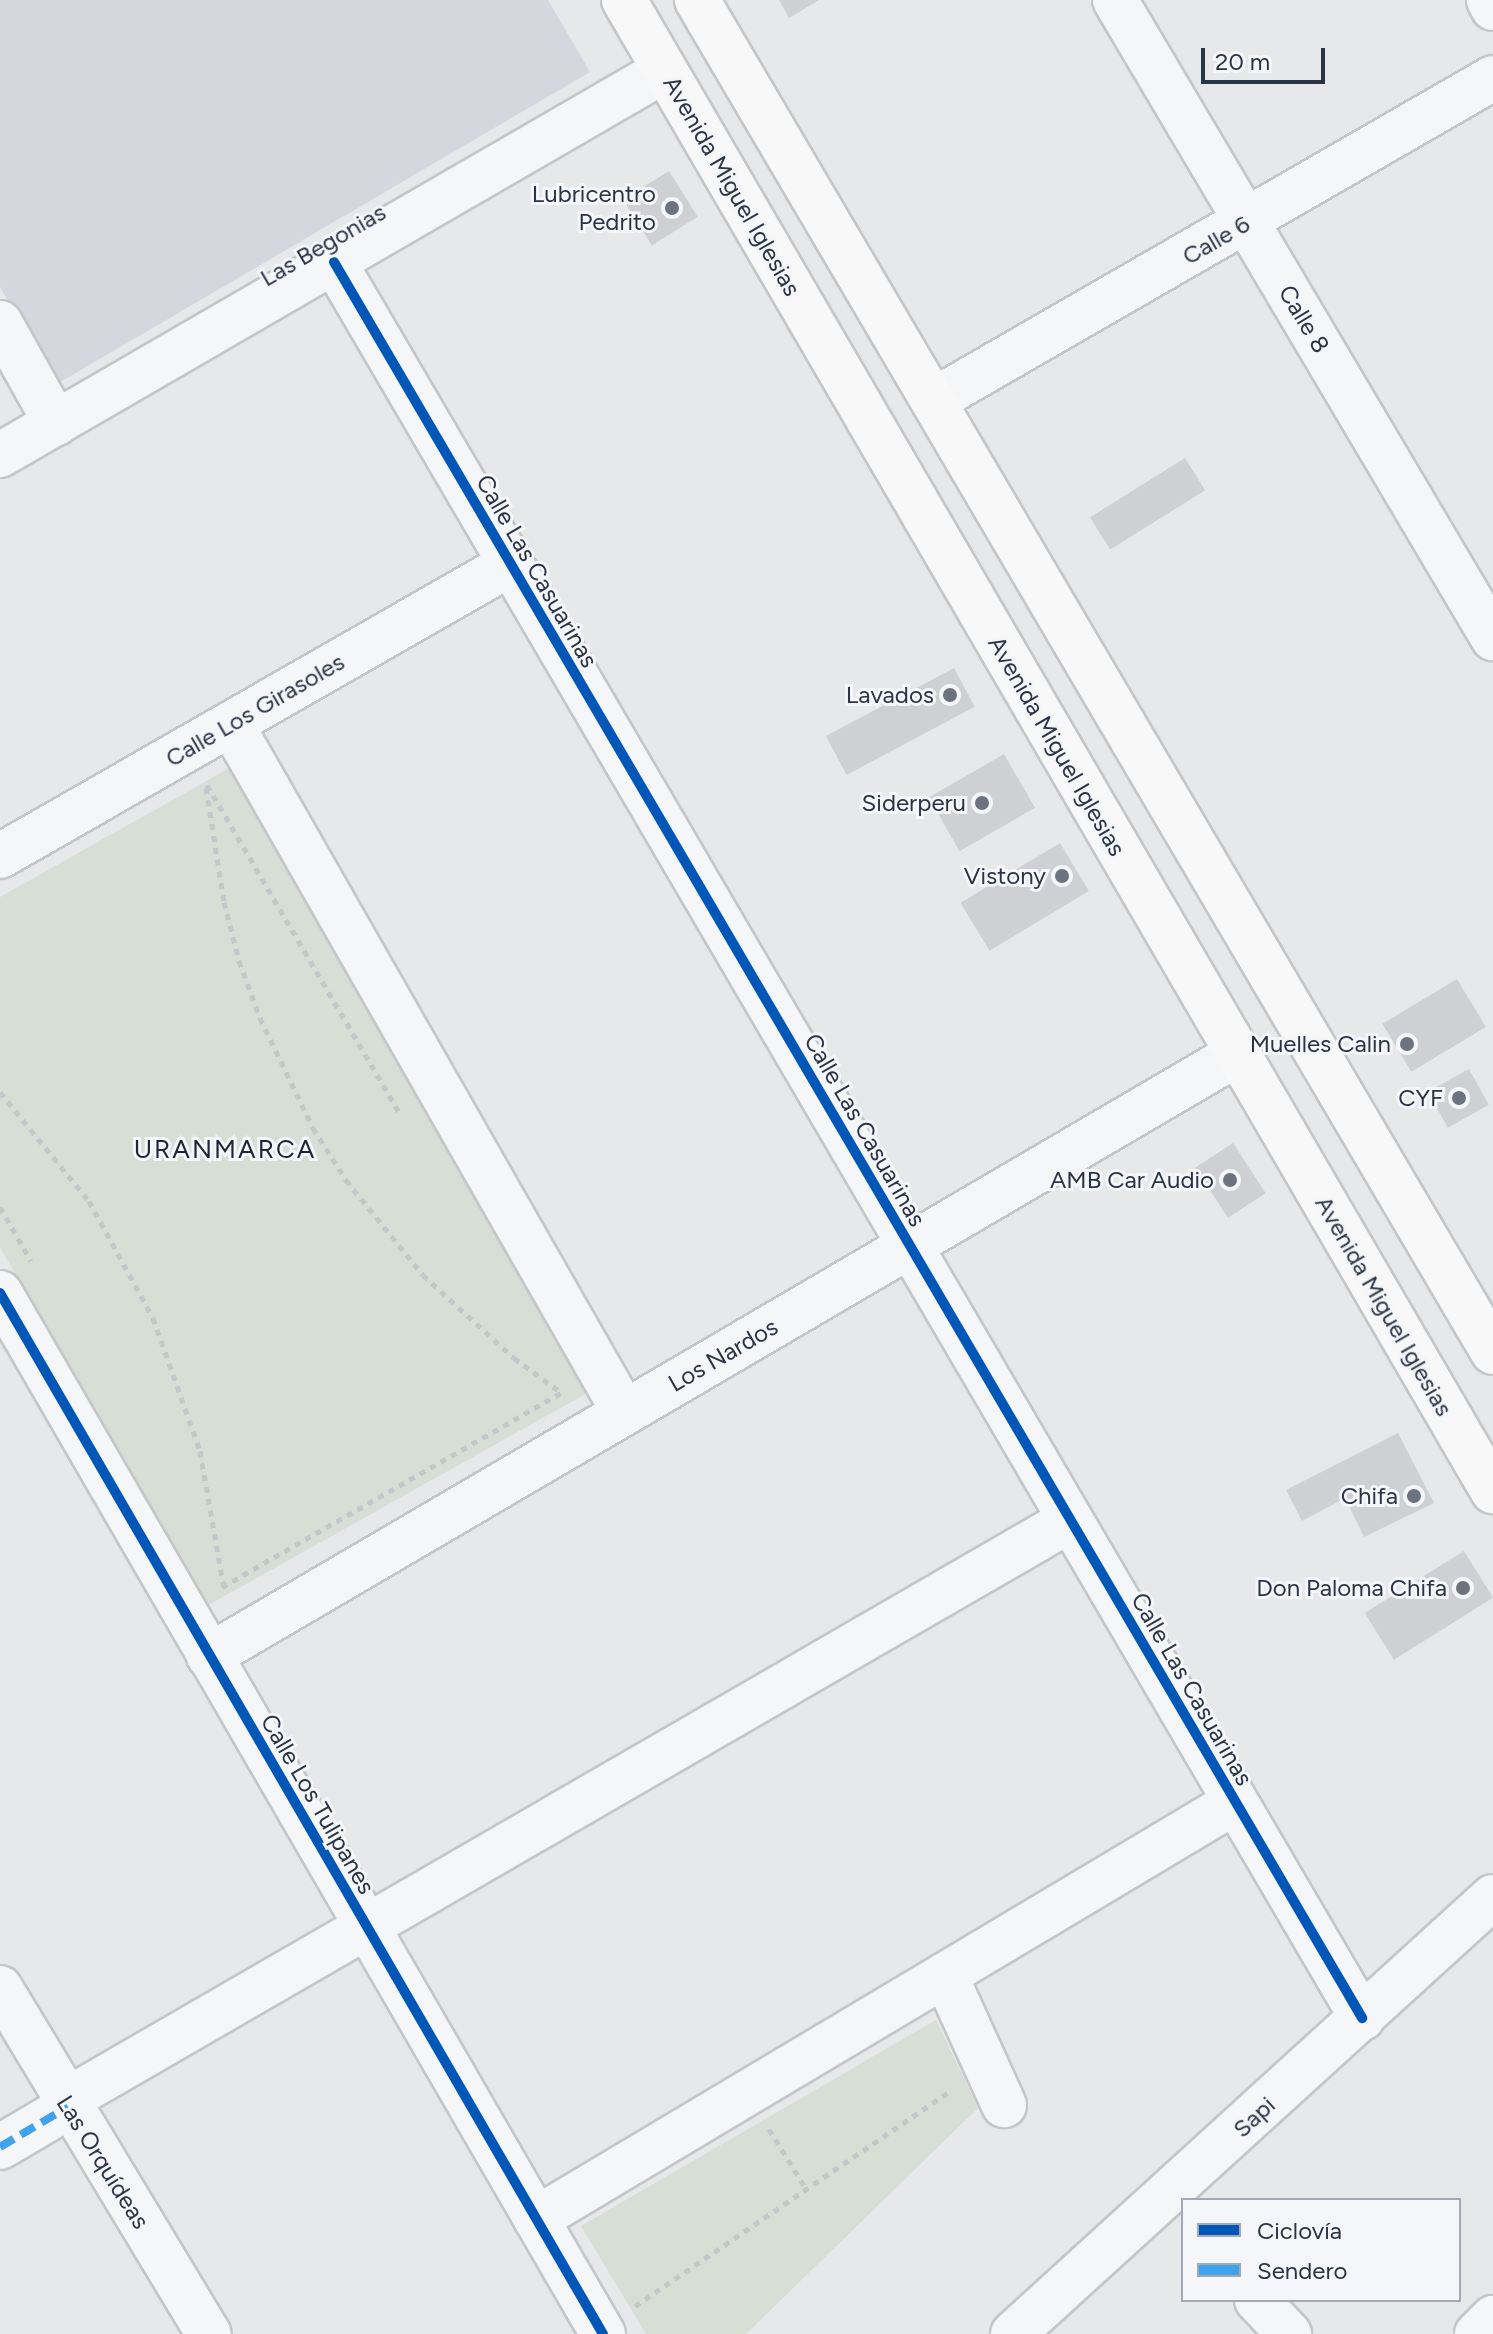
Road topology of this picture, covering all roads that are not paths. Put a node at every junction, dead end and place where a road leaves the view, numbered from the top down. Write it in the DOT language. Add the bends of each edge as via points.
graph roads {
  1 [pos="624,0"];
  2 [pos="697,0"];
  3 [pos="1115,0"];
  4 [pos="1489,0"];
  5 [pos="1493,8"];
  6 [pos="665,70"];
  7 [pos="1493,78"];
  8 [pos="1247,223"];
  9 [pos="334,262"];
  10 [pos="0,323"];
  11 [pos="936,399"];
  12 [pos="56,423"];
  13 [pos="0,455"];
  14 [pos="510,564"];
  15 [pos="1493,638"];
  16 [pos="231,724"];
  17 [pos="0,856"];
  18 [pos="1237,1054"];
  19 [pos="910,1245"];
  20 [pos="0,1293"];
  21 [pos="1493,1352"];
  22 [pos="624,1412"];
  23 [pos="1493,1491"];
  24 [pos="1070,1520"];
  25 [pos="209,1656"];
  26 [pos="1235,1802"];
  27 [pos="1493,1897"];
  28 [pos="367,1927"];
  29 [pos="945,1975"];
  30 [pos="0,1988"];
  31 [pos="1362,2018"];
  32 [pos="67,2104"];
  33 [pos="1004,2105"];
  34 [pos="0,2147"];
  35 [pos="1185,2198"];
  36 [pos="1173,2210"];
  37 [pos="536,2219"];
  38 [pos="1259,2302"];
  39 [pos="1493,2318"];
  40 [pos="602,2332"];
  41 [pos="209,2334"];
  42 [pos="1013,2334"];
  43 [pos="1289,2334"];
  44 [pos="1477,2334"];
  1 -- 6 [label="main road, Avenida Miguel Iglesias"];
  2 -- 11 [label="main road"];
  3 -- 8 [label="street, Calle 8"];
  4 -- 5 [label="street"];
  6 -- 9 [label="street, Las Begonias"];
  6 -- 18 [label="main road, Avenida Miguel Iglesias"];
  7 -- 8 [label="street, Calle 6"];
  8 -- 11 [label="street, Calle 6"];
  8 -- 15 [label="street, Calle 8"];
  9 -- 12 [label="street, Las Begonias"];
  9 -- 14 [label="street, Calle Las Casuarinas"];
  10 -- 12 [label="street"];
  11 -- 21 [label="main road"];
  12 -- 13 [label="street, Las Begonias"];
  14 -- 16 [label="street, Calle Los Girasoles"];
  14 -- 19 [label="street, Calle Las Casuarinas"];
  16 -- 17 [label="street, Calle Los Girasoles"];
  16 -- 22 [label="street"];
  18 -- 19 [label="street, Los Nardos"];
  18 -- 23 [label="main road, Avenida Miguel Iglesias"];
  19 -- 22 [label="street, Los Nardos"];
  19 -- 24 [label="street, Calle Las Casuarinas"];
  20 -- 25 [label="street, Calle Los Tulipanes"];
  22 -- 25 [label="street, Los Nardos"];
  24 -- 26 [label="street, Calle Las Casuarinas"];
  24 -- 28 [label="street"];
  25 -- 28 [label="street, Calle Los Tulipanes"];
  26 -- 29 [label="street"];
  26 -- 31 [label="street, Calle Las Casuarinas"];
  27 -- 31 [label="street, Sapi"];
  28 -- 32 [label="street"];
  28 -- 37 [label="street, Calle Los Tulipanes"];
  29 -- 33 [label="street"];
  29 -- 37 [label="street"];
  30 -- 32 [label="street, Las Orquídeas"];
  31 -- 35 [label="street, Sapi"];
  32 -- 34 [label="street"];
  32 -- 41 [label="street, Las Orquídeas"];
  36 -- 42 [label="street, Sapi"];
  37 -- 40 [label="street, Calle Los Tulipanes"];
  38 -- 43 [label="street"];
  39 -- 44 [label="street"];
}
